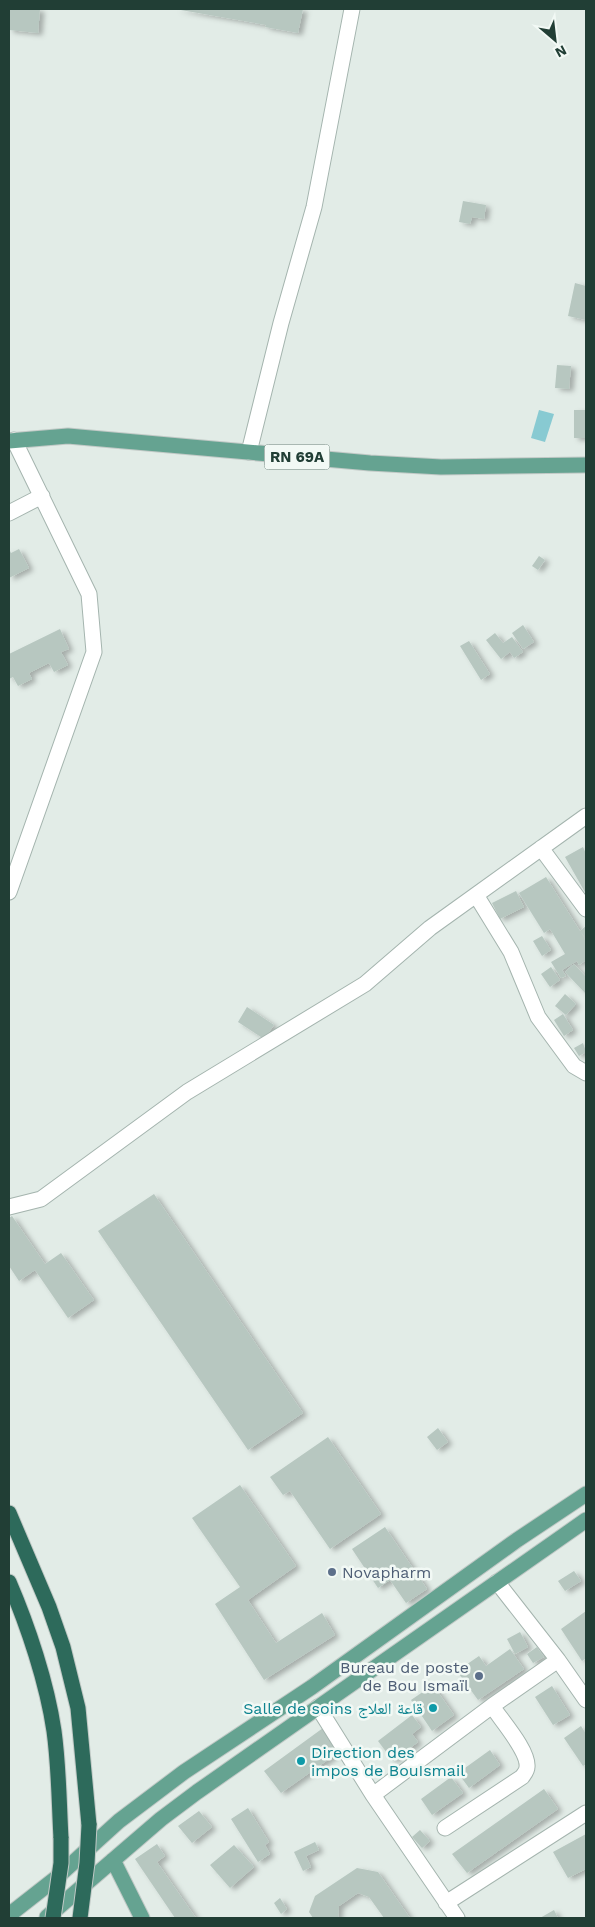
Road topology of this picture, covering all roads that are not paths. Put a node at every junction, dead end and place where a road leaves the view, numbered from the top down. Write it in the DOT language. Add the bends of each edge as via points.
graph roads {
  1 [pos="352,9"];
  2 [pos="12,440"];
  3 [pos="249,452"];
  4 [pos="586,465"];
  5 [pos="42,496"];
  6 [pos="9,513"];
  7 [pos="586,816"];
  8 [pos="541,848"];
  9 [pos="9,892"];
  10 [pos="476,895"];
  11 [pos="586,910"];
  12 [pos="586,1073"];
  13 [pos="9,1207"];
  14 [pos="586,1494"];
  15 [pos="9,1513"];
  16 [pos="586,1520"];
  17 [pos="9,1582"];
  18 [pos="498,1582"];
  19 [pos="558,1660"];
  20 [pos="586,1700"];
  21 [pos="492,1706"];
  22 [pos="318,1707"];
  23 [pos="373,1795"];
  24 [pos="586,1813"];
  25 [pos="445,1828"];
  26 [pos="113,1860"];
  27 [pos="446,1903"];
  28 [pos="9,1915"];
  29 [pos="46,1918"];
  30 [pos="53,1918"];
  31 [pos="80,1918"];
  32 [pos="142,1918"];
  33 [pos="457,1918"];
  1 -- 3 [label="street" via="314,207"];
  2 -- 3 [label="main road, RN 69A" via="68,436"];
  2 -- 5 [label="street"];
  3 -- 4 [label="main road, RN 69A" via="441,467"];
  5 -- 6 [label="street"];
  5 -- 9 [label="street" via="89,594 94,652"];
  7 -- 8 [label="street"];
  8 -- 10 [label="street"];
  8 -- 11 [label="street"];
  10 -- 12 [label="street" via="511,952 538,1017 574,1066"];
  10 -- 13 [label="street" via="430,928 365,984 187,1092 40,1199"];
  14 -- 28 [label="main road" via="312,1687 184,1772 119,1821 55,1879"];
  15 -- 31 [label="highway, bridge" via="49,1608 78,1708 89,1825"];
  16 -- 18 [label="main road"];
  17 -- 30 [label="highway, bridge" via="46,1694 57,1752 61,1863"];
  18 -- 19 [label="street"];
  18 -- 22 [label="main road"];
  19 -- 20 [label="street"];
  19 -- 21 [label="street"];
  21 -- 23 [label="street"];
  21 -- 25 [label="street" via="522,1750 527,1769 522,1777"];
  22 -- 23 [label="street"];
  22 -- 26 [label="main road" via="197,1792"];
  23 -- 27 [label="street"];
  24 -- 27 [label="street"];
  26 -- 29 [label="main road"];
  26 -- 32 [label="main road"];
  27 -- 33 [label="street"];
}
